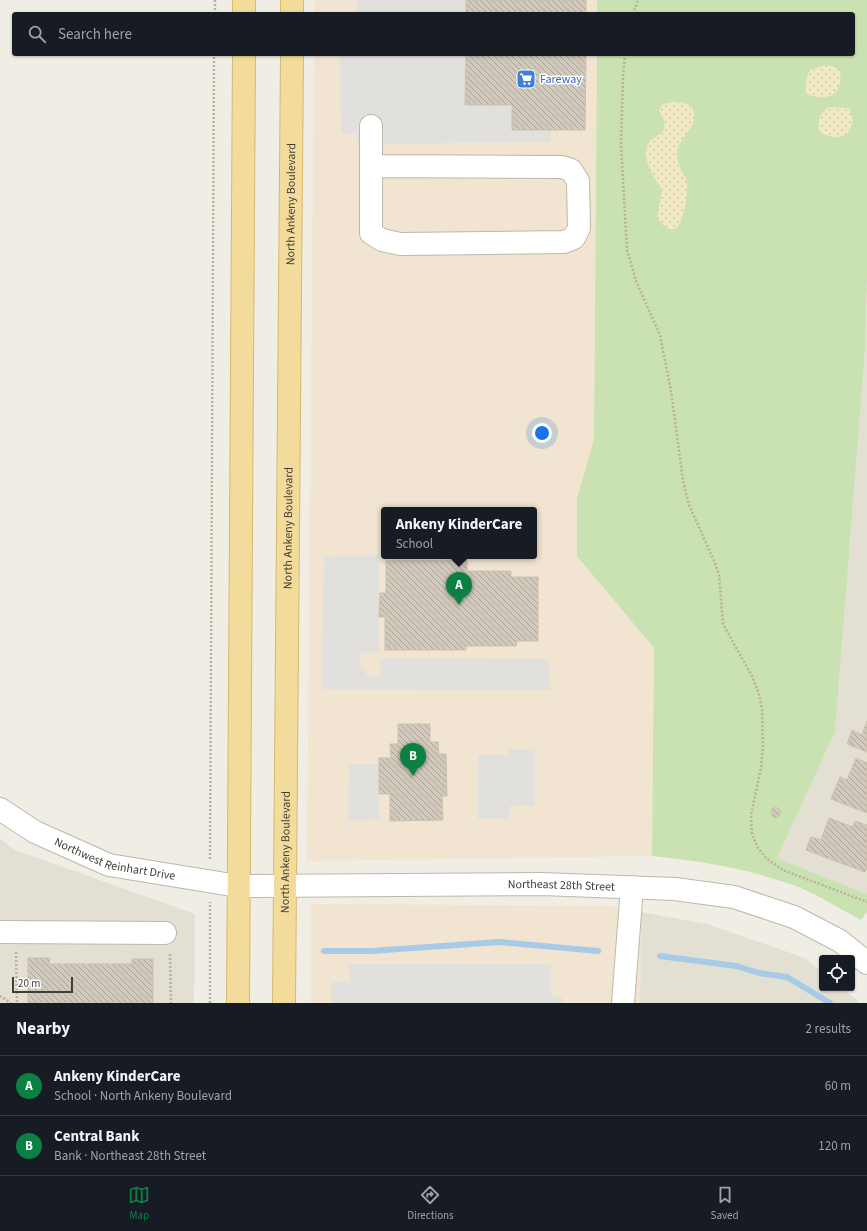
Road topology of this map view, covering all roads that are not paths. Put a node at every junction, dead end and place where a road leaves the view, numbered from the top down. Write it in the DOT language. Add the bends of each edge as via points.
graph roads {
  1 [pos="244,0"];
  2 [pos="292,0"];
  3 [pos="244,12"];
  4 [pos="292,12"];
  5 [pos="244,56"];
  6 [pos="292,56"];
  7 [pos="371,126"];
  8 [pos="371,166"];
  9 [pos="0,809"];
  10 [pos="238,886"];
  11 [pos="284,886"];
  12 [pos="632,887"];
  13 [pos="8,932"];
  14 [pos="159,933"];
  15 [pos="867,963"];
  16 [pos="238,1003"];
  17 [pos="284,1003"];
  18 [pos="623,1003"];
  1 -- 3 [label="main road"];
  2 -- 4 [label="main road"];
  5 -- 10 [label="main road"];
  6 -- 11 [label="main road, North Ankeny Boulevard"];
  7 -- 8 [label="street"];
  8 -- 8 [label="street" via="371,233 382,240 400,244 564,242 574,238 578,228 578,181 571,170 562,167"];
  9 -- 10 [label="street, Northwest Reinhart Drive" via="35,832 109,865"];
  10 -- 11 [label="street, Northeast 28th Street"];
  10 -- 16 [label="main road"];
  11 -- 12 [label="street, Northeast 28th Street" via="542,884"];
  11 -- 17 [label="main road, North Ankeny Boulevard"];
  12 -- 15 [label="street, Northeast 28th Street" via="704,892 754,903 794,917 854,951"];
  12 -- 18 [label="street"];
  13 -- 14 [label="street"];
}
